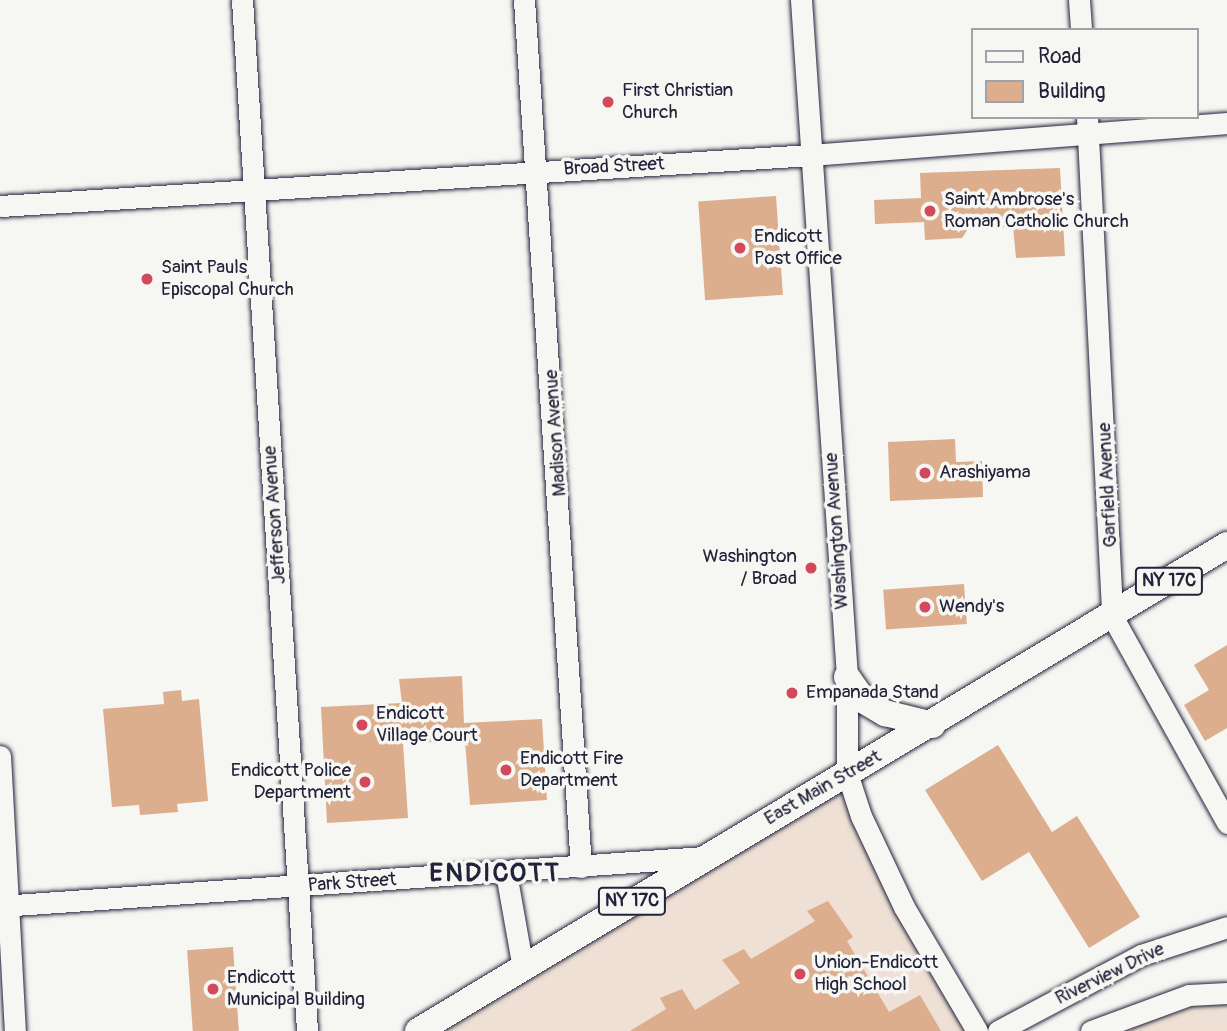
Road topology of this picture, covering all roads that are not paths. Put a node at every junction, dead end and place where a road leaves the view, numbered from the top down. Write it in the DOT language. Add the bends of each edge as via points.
graph roads {
  1 [pos="242,0"];
  2 [pos="524,0"];
  3 [pos="801,0"];
  4 [pos="1079,0"];
  5 [pos="1081,28"];
  6 [pos="1227,123"];
  7 [pos="1088,125"];
  8 [pos="811,155"];
  9 [pos="536,172"];
  10 [pos="255,189"];
  11 [pos="0,206"];
  12 [pos="1227,545"];
  13 [pos="1112,616"];
  14 [pos="847,677"];
  15 [pos="933,725"];
  16 [pos="0,756"];
  17 [pos="847,773"];
  18 [pos="1227,823"];
  19 [pos="705,857"];
  20 [pos="580,867"];
  21 [pos="506,873"];
  22 [pos="298,887"];
  23 [pos="4,906"];
  24 [pos="1227,927"];
  25 [pos="523,968"];
  26 [pos="1227,993"];
  27 [pos="15,1031"];
  28 [pos="307,1031"];
  29 [pos="418,1031"];
  30 [pos="976,1031"];
  31 [pos="998,1031"];
  32 [pos="1090,1031"];
  1 -- 10 [label="street, Jefferson Avenue"];
  2 -- 9 [label="street, Madison Avenue"];
  3 -- 8 [label="street, Washington Avenue"];
  4 -- 5 [label="street"];
  6 -- 7 [label="street, Broad Street"];
  7 -- 8 [label="street, Broad Street"];
  7 -- 13 [label="street, Garfield Avenue"];
  8 -- 9 [label="street, Broad Street"];
  8 -- 14 [label="street, Washington Avenue"];
  9 -- 10 [label="street, Broad Street"];
  9 -- 20 [label="street, Madison Avenue"];
  10 -- 11 [label="street, Broad Street"];
  10 -- 22 [label="street, Jefferson Avenue"];
  12 -- 13 [label="main road, East Main Street / NY 17C"];
  13 -- 15 [label="main road, East Main Street / NY 17C"];
  13 -- 18 [label="street, Garfield Avenue"];
  14 -- 15 [label="main road" via="863,700 885,713"];
  14 -- 17 [label="street, Washington Avenue"];
  15 -- 17 [label="main road, East Main Street / NY 17C"];
  16 -- 23 [label="street"];
  17 -- 19 [label="main road, East Main Street / NY 17C"];
  17 -- 30 [label="street, Washington Avenue" via="861,816 904,907"];
  19 -- 20 [label="street, Park Street"];
  19 -- 25 [label="main road, East Main Street / NY 17C"];
  20 -- 21 [label="street, Park Street"];
  21 -- 22 [label="street, Park Street"];
  21 -- 25 [label="street"];
  22 -- 23 [label="street, Park Street"];
  22 -- 28 [label="street, Jefferson Avenue"];
  23 -- 27 [label="street"];
  24 -- 31 [label="street, Riverview Drive" via="1141,955"];
  25 -- 29 [label="main road, East Main Street / NY 17C"];
  26 -- 32 [label="street" via="1189,995"];
}
